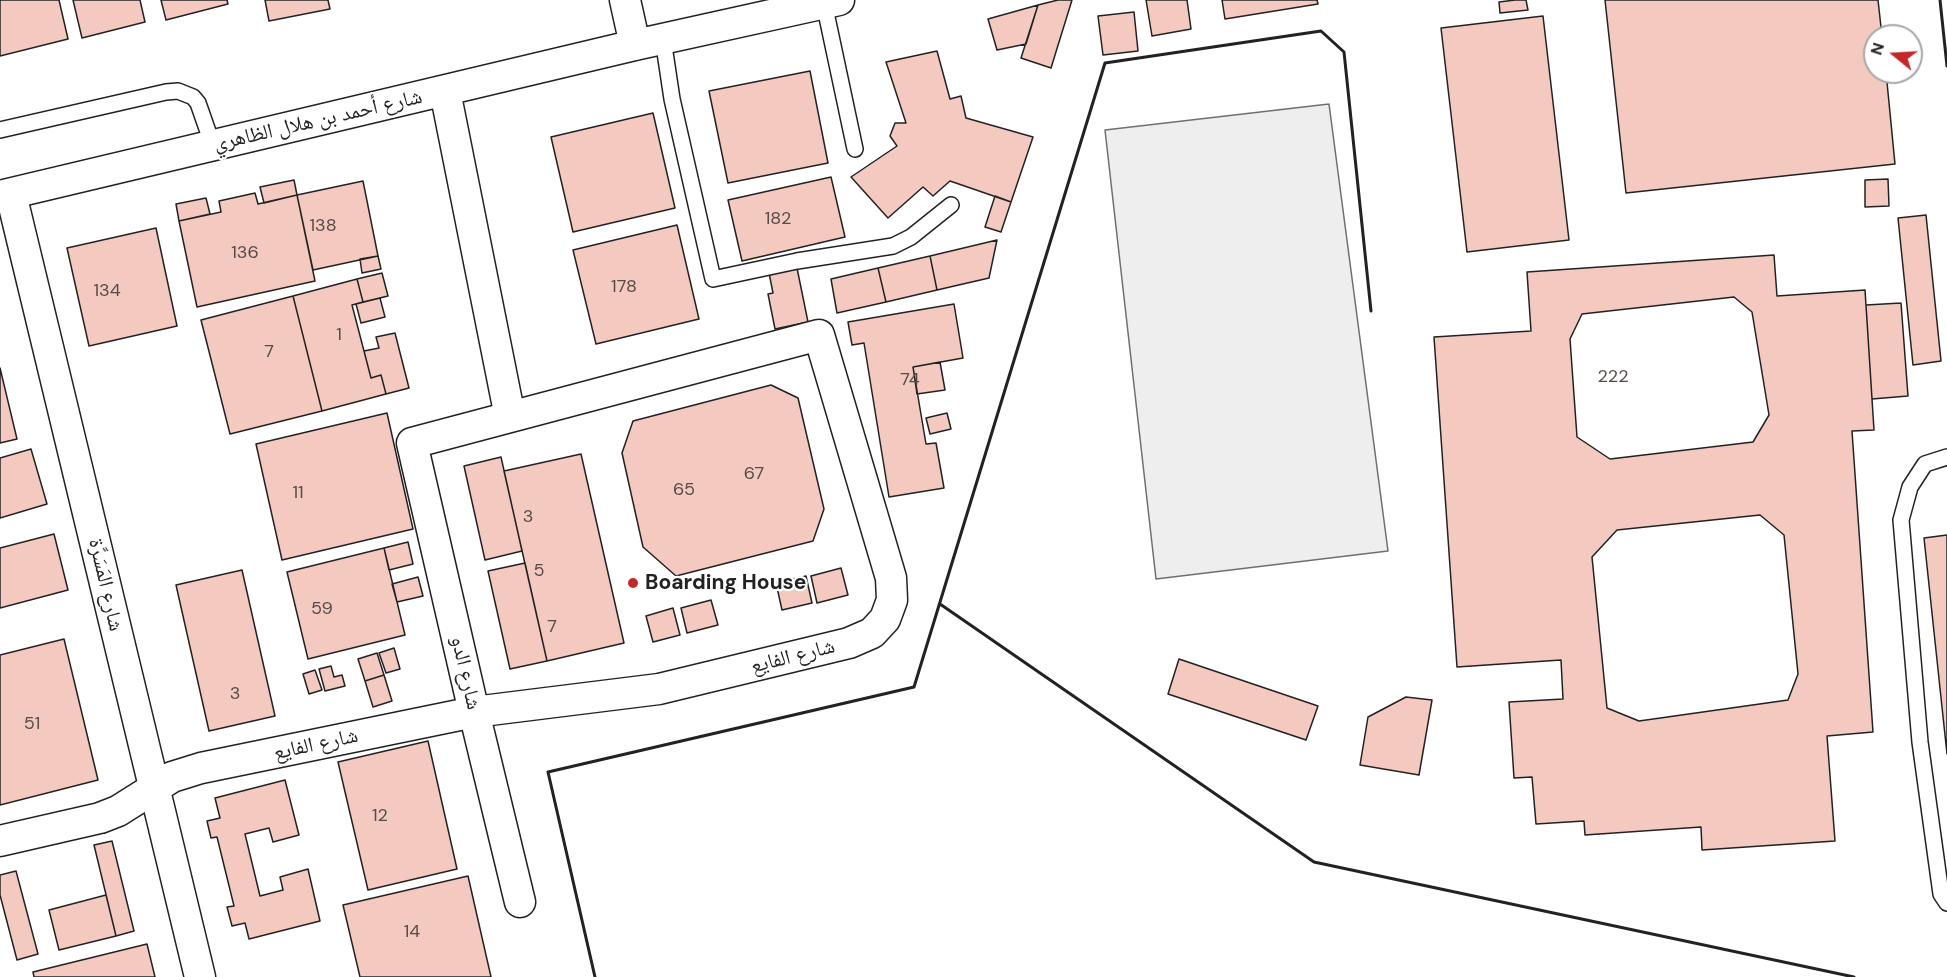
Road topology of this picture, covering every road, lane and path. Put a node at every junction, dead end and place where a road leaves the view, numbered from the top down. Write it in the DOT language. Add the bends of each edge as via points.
graph roads {
  1 [pos="625,0"];
  2 [pos="832,2"];
  3 [pos="649,42"];
  4 [pos="445,91"];
  5 [pos="0,130"];
  6 [pos="213,146"];
  7 [pos="855,149"];
  8 [pos="6,195"];
  9 [pos="951,205"];
  10 [pos="510,417"];
  11 [pos="412,443"];
  12 [pos="1947,457"];
  13 [pos="474,712"];
  14 [pos="153,788"];
  15 [pos="0,841"];
  16 [pos="520,902"];
  17 [pos="1947,903"];
  18 [pos="200,977"];
  1 -- 3 [label="street"];
  2 -- 3 [label="street, شارع أحمد بن هلال الظاهري"];
  2 -- 7 [label="lane"];
  3 -- 4 [label="street, شارع أحمد بن هلال الظاهري"];
  3 -- 9 [label="lane" via="672,99 713,279 893,246 911,237"];
  4 -- 6 [label="street, شارع أحمد بن هلال الظاهري"];
  4 -- 10 [label="street"];
  5 -- 6 [label="lane" via="178,91 198,103"];
  6 -- 8 [label="street, شارع أحمد بن هلال الظاهري"];
  8 -- 14 [label="street, شارع المَسَرَّة"];
  10 -- 11 [label="street, شارع الفايع"];
  10 -- 13 [label="street, شارع الفايع" via="819,335 891,578 892,600 885,619 872,633 849,643 659,689"];
  11 -- 13 [label="street, شارع الدو"];
  12 -- 17 [label="lane" via="1925,464 1910,487 1901,520 1920,742 1941,894"];
  13 -- 14 [label="street, شارع الفايع" via="201,768"];
  13 -- 16 [label="street, شارع الدو"];
  14 -- 15 [label="street, شارع الفايع" via="100,818"];
  14 -- 18 [label="street, شارع المَسَرَّة"];
}
